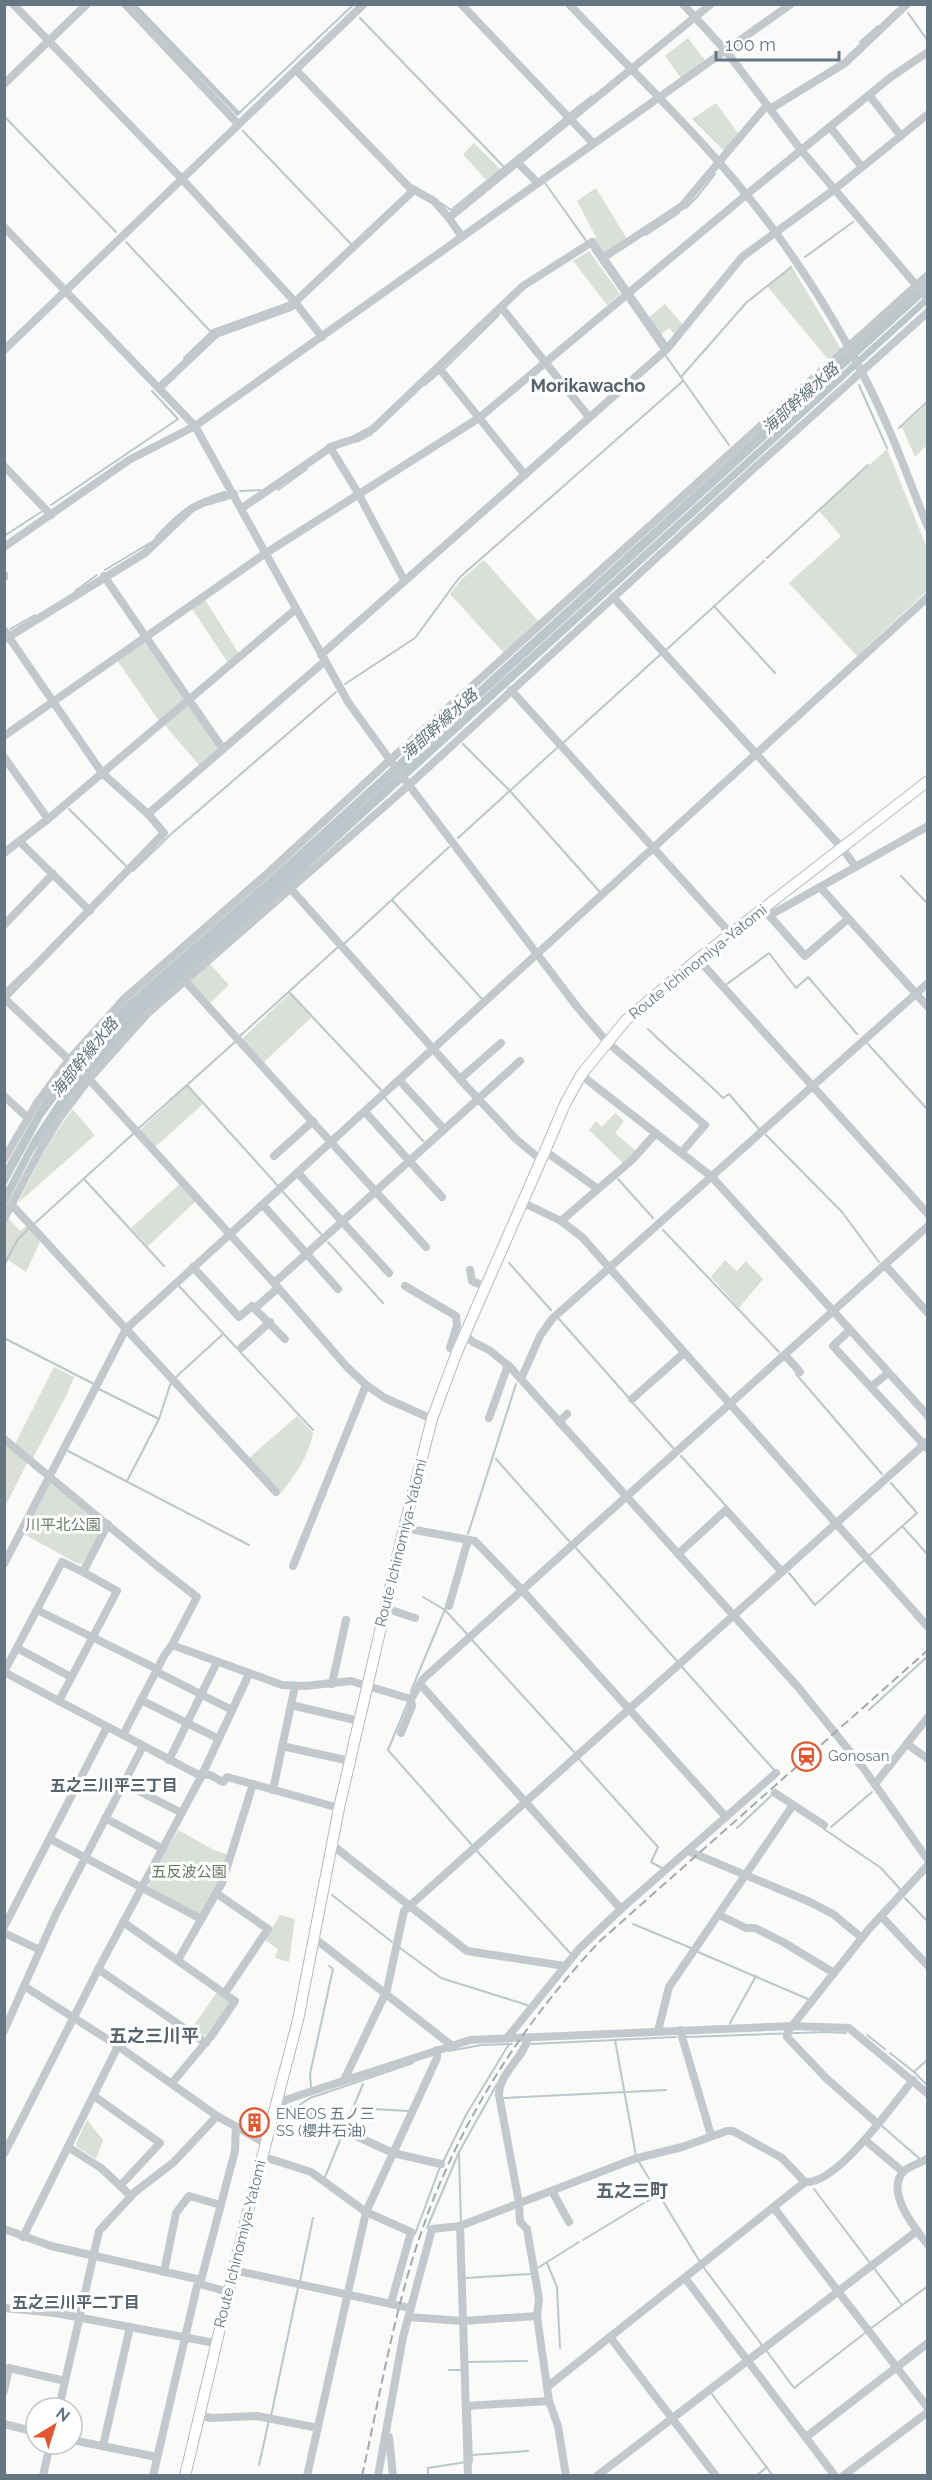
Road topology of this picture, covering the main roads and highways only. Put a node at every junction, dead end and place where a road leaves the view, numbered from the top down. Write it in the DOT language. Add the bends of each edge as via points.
graph roads {
  1 [pos="927,782"];
  2 [pos="185,2475"];
  1 -- 2 [label="main road, Route Ichinomiya-Yatomi" via="763,913 698,959 649,999 607,1042 581,1076 465,1335 453,1350 404,1528 331,1844 298,2020 261,2156"];
}
